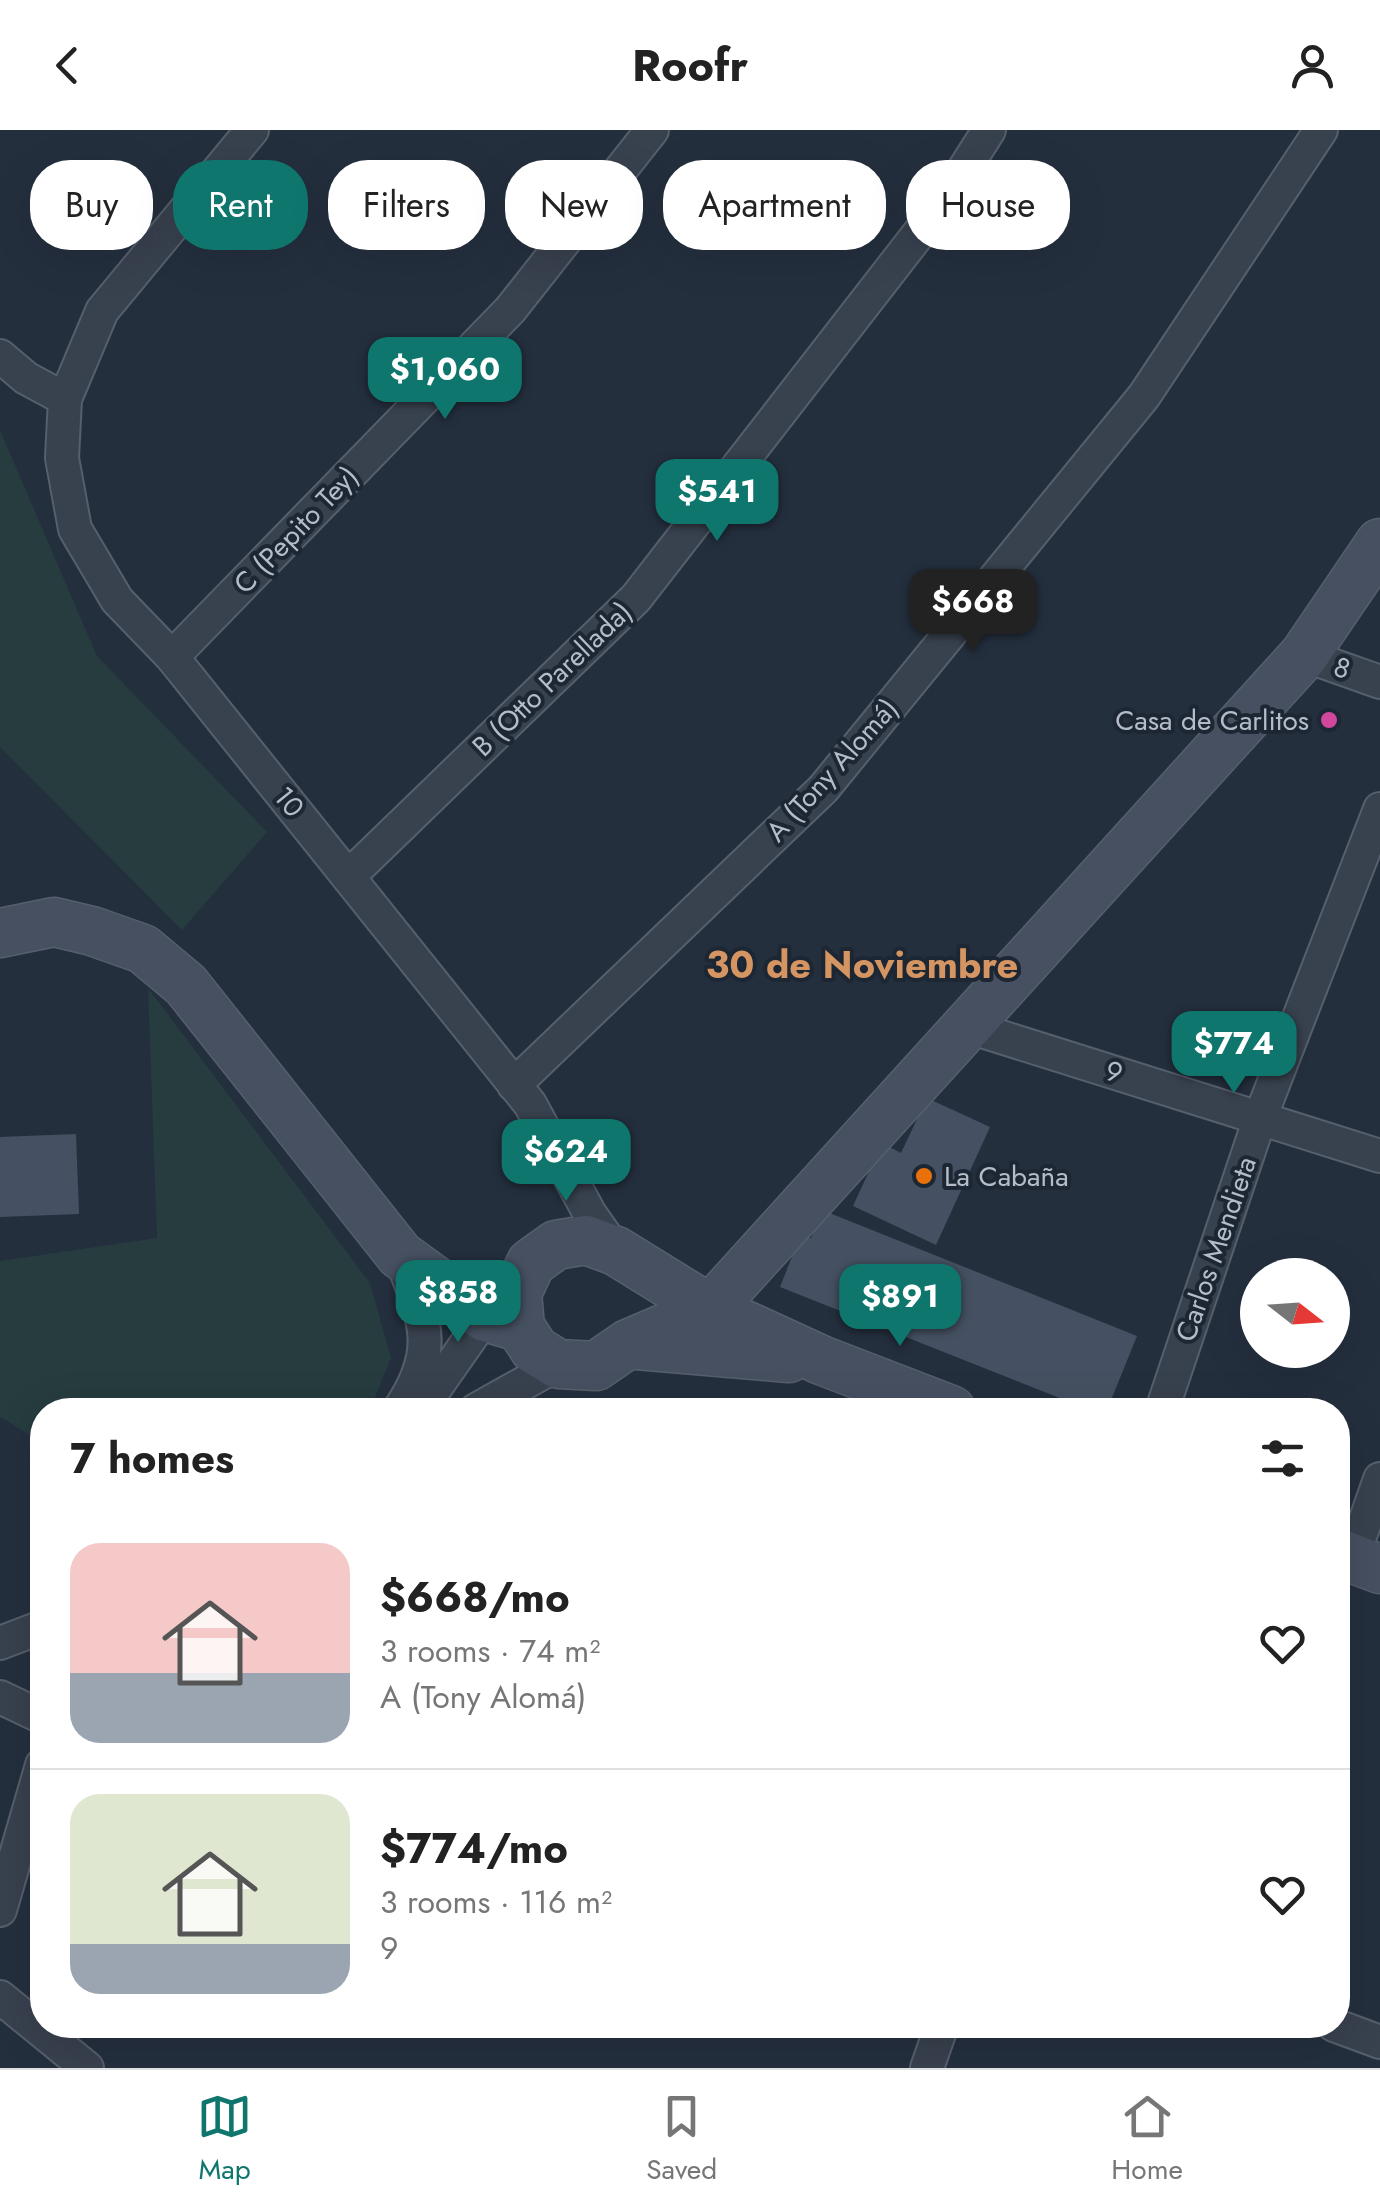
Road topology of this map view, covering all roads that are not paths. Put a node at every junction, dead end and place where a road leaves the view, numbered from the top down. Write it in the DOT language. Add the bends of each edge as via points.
graph roads {
  1 [pos="252,130"];
  2 [pos="652,130"];
  3 [pos="989,130"];
  4 [pos="1321,130"];
  5 [pos="0,356"];
  6 [pos="65,399"];
  7 [pos="1380,544"];
  8 [pos="1304,655"];
  9 [pos="172,657"];
  10 [pos="1380,682"];
  11 [pos="1380,809"];
  12 [pos="349,876"];
  13 [pos="0,934"];
  14 [pos="963,1025"];
  15 [pos="514,1085"];
  16 [pos="1260,1118"];
  17 [pos="1380,1156"];
  18 [pos="616,1251"];
  19 [pos="531,1263"];
  20 [pos="417,1269"];
  21 [pos="710,1309"];
  22 [pos="502,1322"];
  23 [pos="628,1344"];
  24 [pos="821,1360"];
  25 [pos="558,1364"];
  26 [pos="406,1398"];
  27 [pos="431,1398"];
  28 [pos="497,1398"];
  29 [pos="920,1398"];
  30 [pos="1166,1398"];
  31 [pos="1380,1479"];
  32 [pos="1356,1560"];
  33 [pos="30,1632"];
  34 [pos="0,1643"];
  35 [pos="0,1696"];
  36 [pos="30,1711"];
  37 [pos="30,1807"];
  38 [pos="0,1910"];
  39 [pos="0,1997"];
  40 [pos="30,2021"];
  41 [pos="1350,2031"];
  42 [pos="50,2038"];
  43 [pos="937,2038"];
  44 [pos="1380,2042"];
  45 [pos="87,2068"];
  46 [pos="927,2068"];
  1 -- 6 [label="street, 10" via="102,311"];
  2 -- 9 [label="street, C (Pepito Tey)" via="510,310"];
  3 -- 12 [label="street, B (Otto Parellada)" via="944,201 636,598"];
  4 -- 15 [label="street, A (Tony Alomá)" via="1144,396 823,789"];
  5 -- 6 [label="street"];
  6 -- 9 [label="street, 10" via="62,458 75,529 117,600"];
  7 -- 8 [label="main road"];
  8 -- 10 [label="street, 8"];
  8 -- 14 [label="main road"];
  9 -- 12 [label="street, 10"];
  11 -- 16 [label="street, Carlos Mendieta"];
  12 -- 15 [label="street, 10"];
  13 -- 20 [label="main road" via="54,922 143,949 186,986"];
  14 -- 16 [label="street, 9"];
  14 -- 21 [label="main road"];
  15 -- 18 [label="street, 10"];
  16 -- 17 [label="street, 9"];
  16 -- 30 [label="street, Carlos Mendieta"];
  18 -- 19 [label="main road, 10" via="586,1240 556,1245"];
  18 -- 21 [label="main road, 10"];
  18 -- 23 [label="main road, 10" via="638,1278 642,1312"];
  19 -- 20 [label="main road, 10" via="464,1284"];
  19 -- 22 [label="main road"];
  20 -- 22 [label="main road"];
  20 -- 26 [label="street" via="428,1339"];
  21 -- 23 [label="main road"];
  21 -- 24 [label="main road, 10"];
  22 -- 25 [label="main road"];
  22 -- 27 [label="street"];
  23 -- 24 [label="main road, 10"];
  23 -- 25 [label="main road" via="596,1366"];
  24 -- 29 [label="main road, 10"];
  25 -- 28 [label="street"];
  31 -- 32 [label="street"];
  33 -- 34 [label="street"];
  35 -- 36 [label="street"];
  37 -- 38 [label="street"];
  39 -- 40 [label="street"];
  41 -- 44 [label="street"];
  42 -- 45 [label="street"];
  43 -- 46 [label="street"];
}
